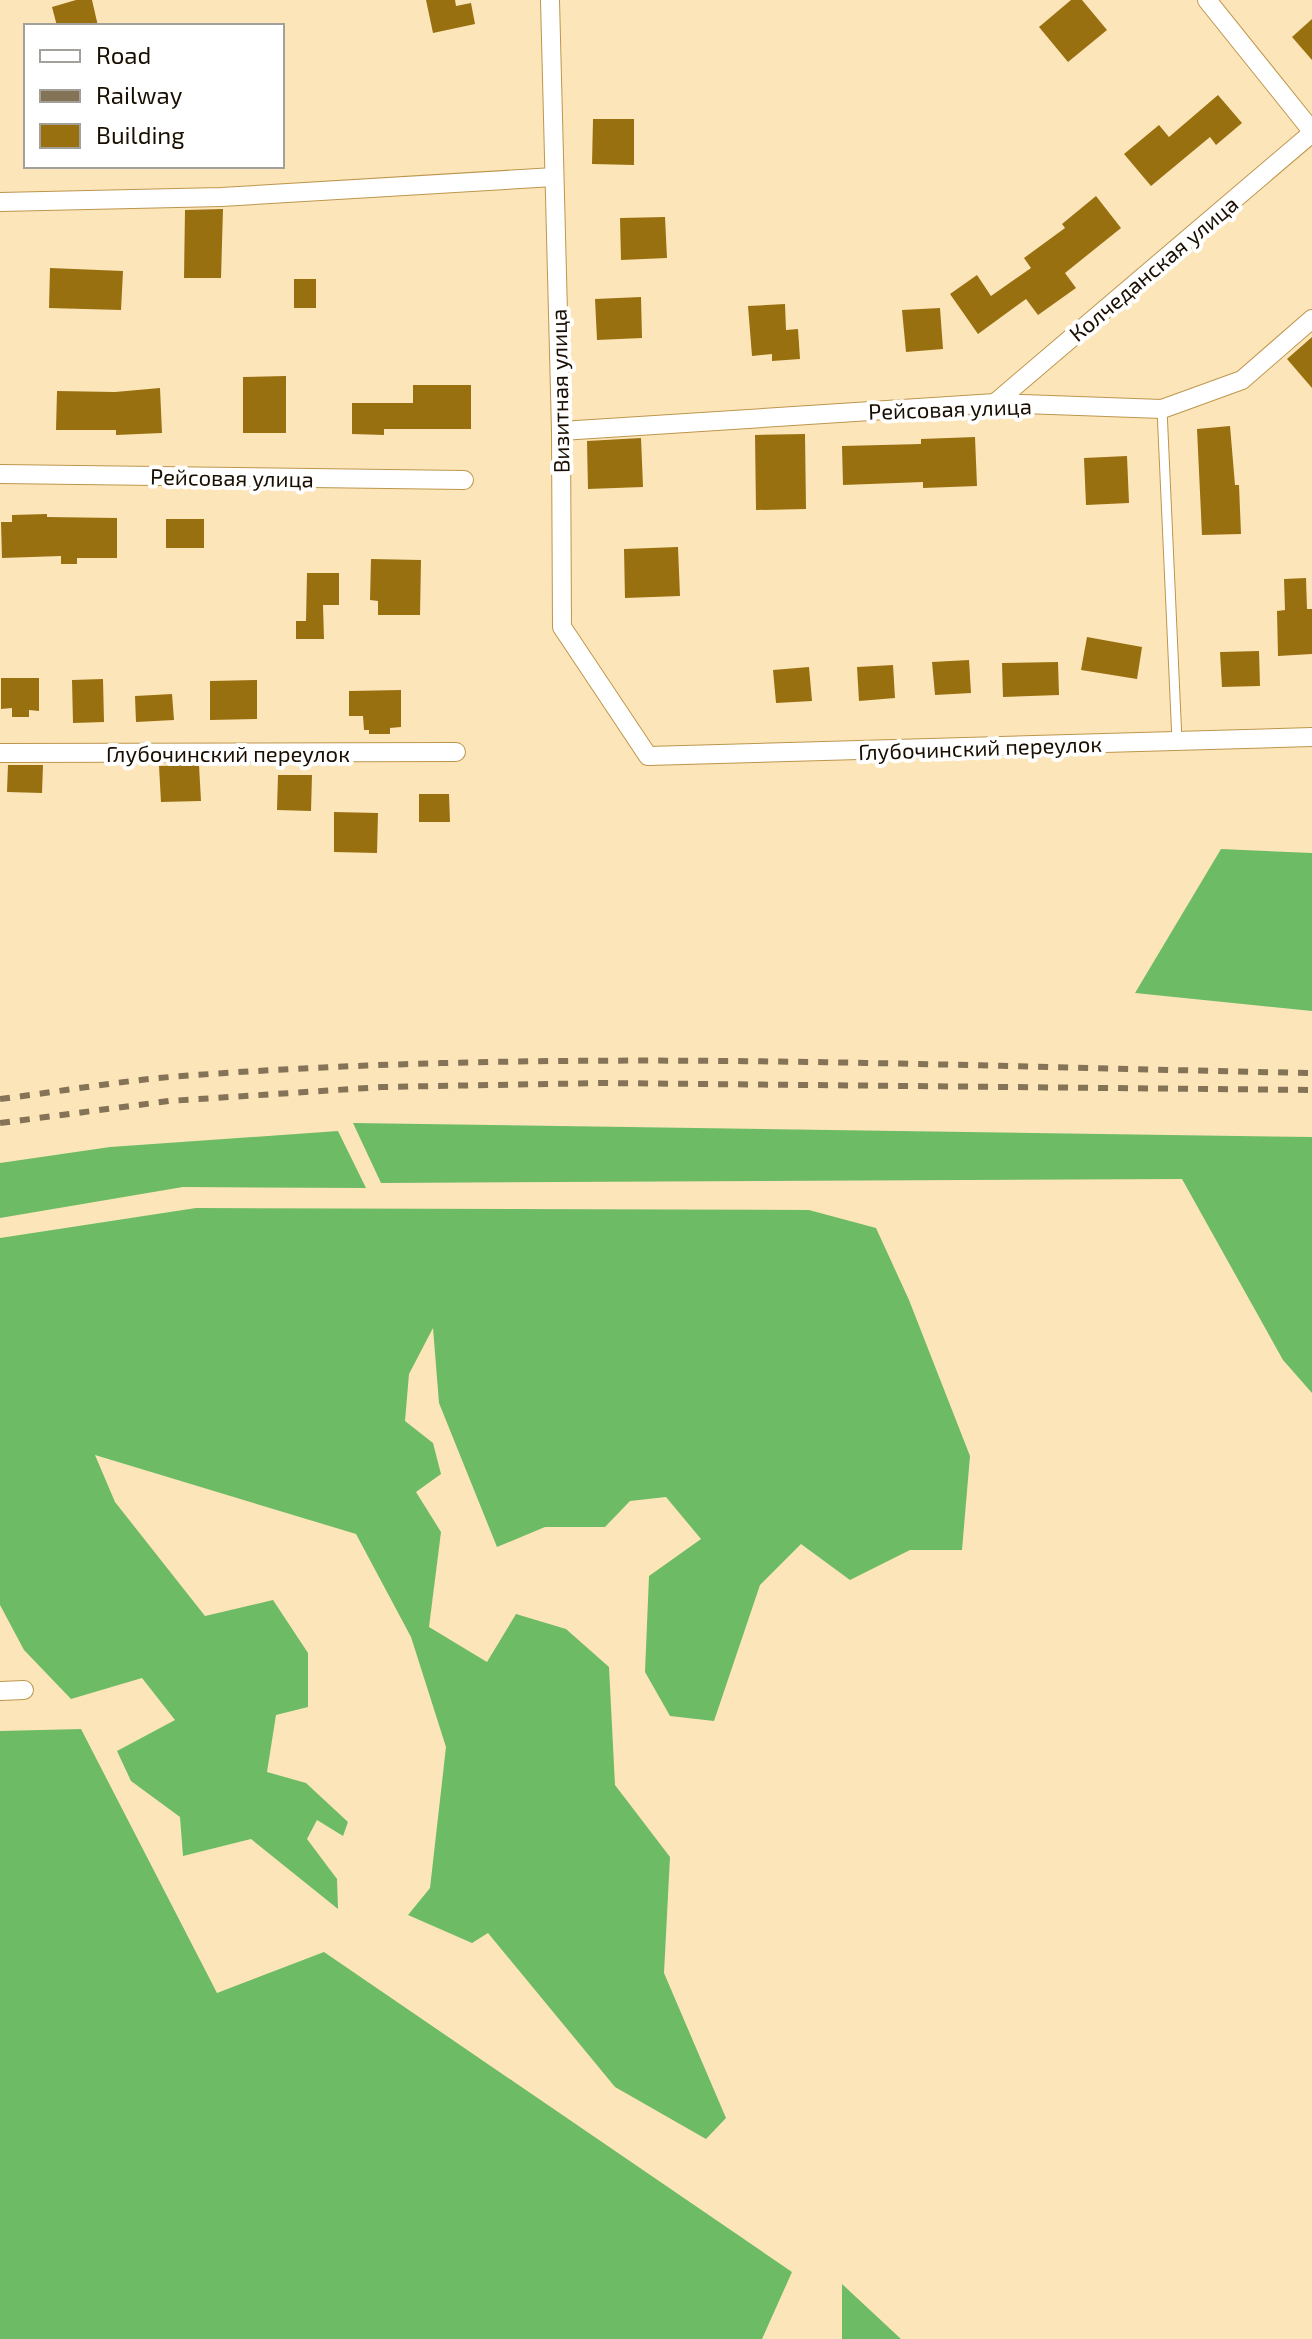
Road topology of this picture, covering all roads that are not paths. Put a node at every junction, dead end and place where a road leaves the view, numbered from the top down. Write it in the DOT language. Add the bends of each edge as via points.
graph roads {
  1 [pos="550,0"];
  2 [pos="1207,0"];
  3 [pos="1312,132"];
  4 [pos="554,177"];
  5 [pos="0,202"];
  6 [pos="1312,319"];
  7 [pos="995,403"];
  8 [pos="1162,409"];
  9 [pos="561,431"];
  10 [pos="0,474"];
  11 [pos="464,480"];
  12 [pos="1312,737"];
  13 [pos="1177,741"];
  14 [pos="456,752"];
  15 [pos="0,753"];
  16 [pos="648,756"];
  17 [pos="24,1690"];
  18 [pos="0,1691"];
  1 -- 4 [label="street, Визитная улица"];
  2 -- 3 [label="street"];
  3 -- 7 [label="street, Колчеданская улица"];
  4 -- 5 [label="street" via="221,197"];
  4 -- 9 [label="street, Визитная улица"];
  6 -- 8 [label="street, Рейсовая улица" via="1242,380"];
  7 -- 8 [label="street, Рейсовая улица"];
  7 -- 9 [label="street, Рейсовая улица"];
  8 -- 13 [label="lane"];
  9 -- 16 [label="street, Визитная улица" via="562,627"];
  10 -- 11 [label="street, Рейсовая улица"];
  12 -- 13 [label="street, Глубочинский переулок"];
  13 -- 16 [label="street, Глубочинский переулок"];
  14 -- 15 [label="street, Глубочинский переулок"];
  17 -- 18 [label="street"];
}
